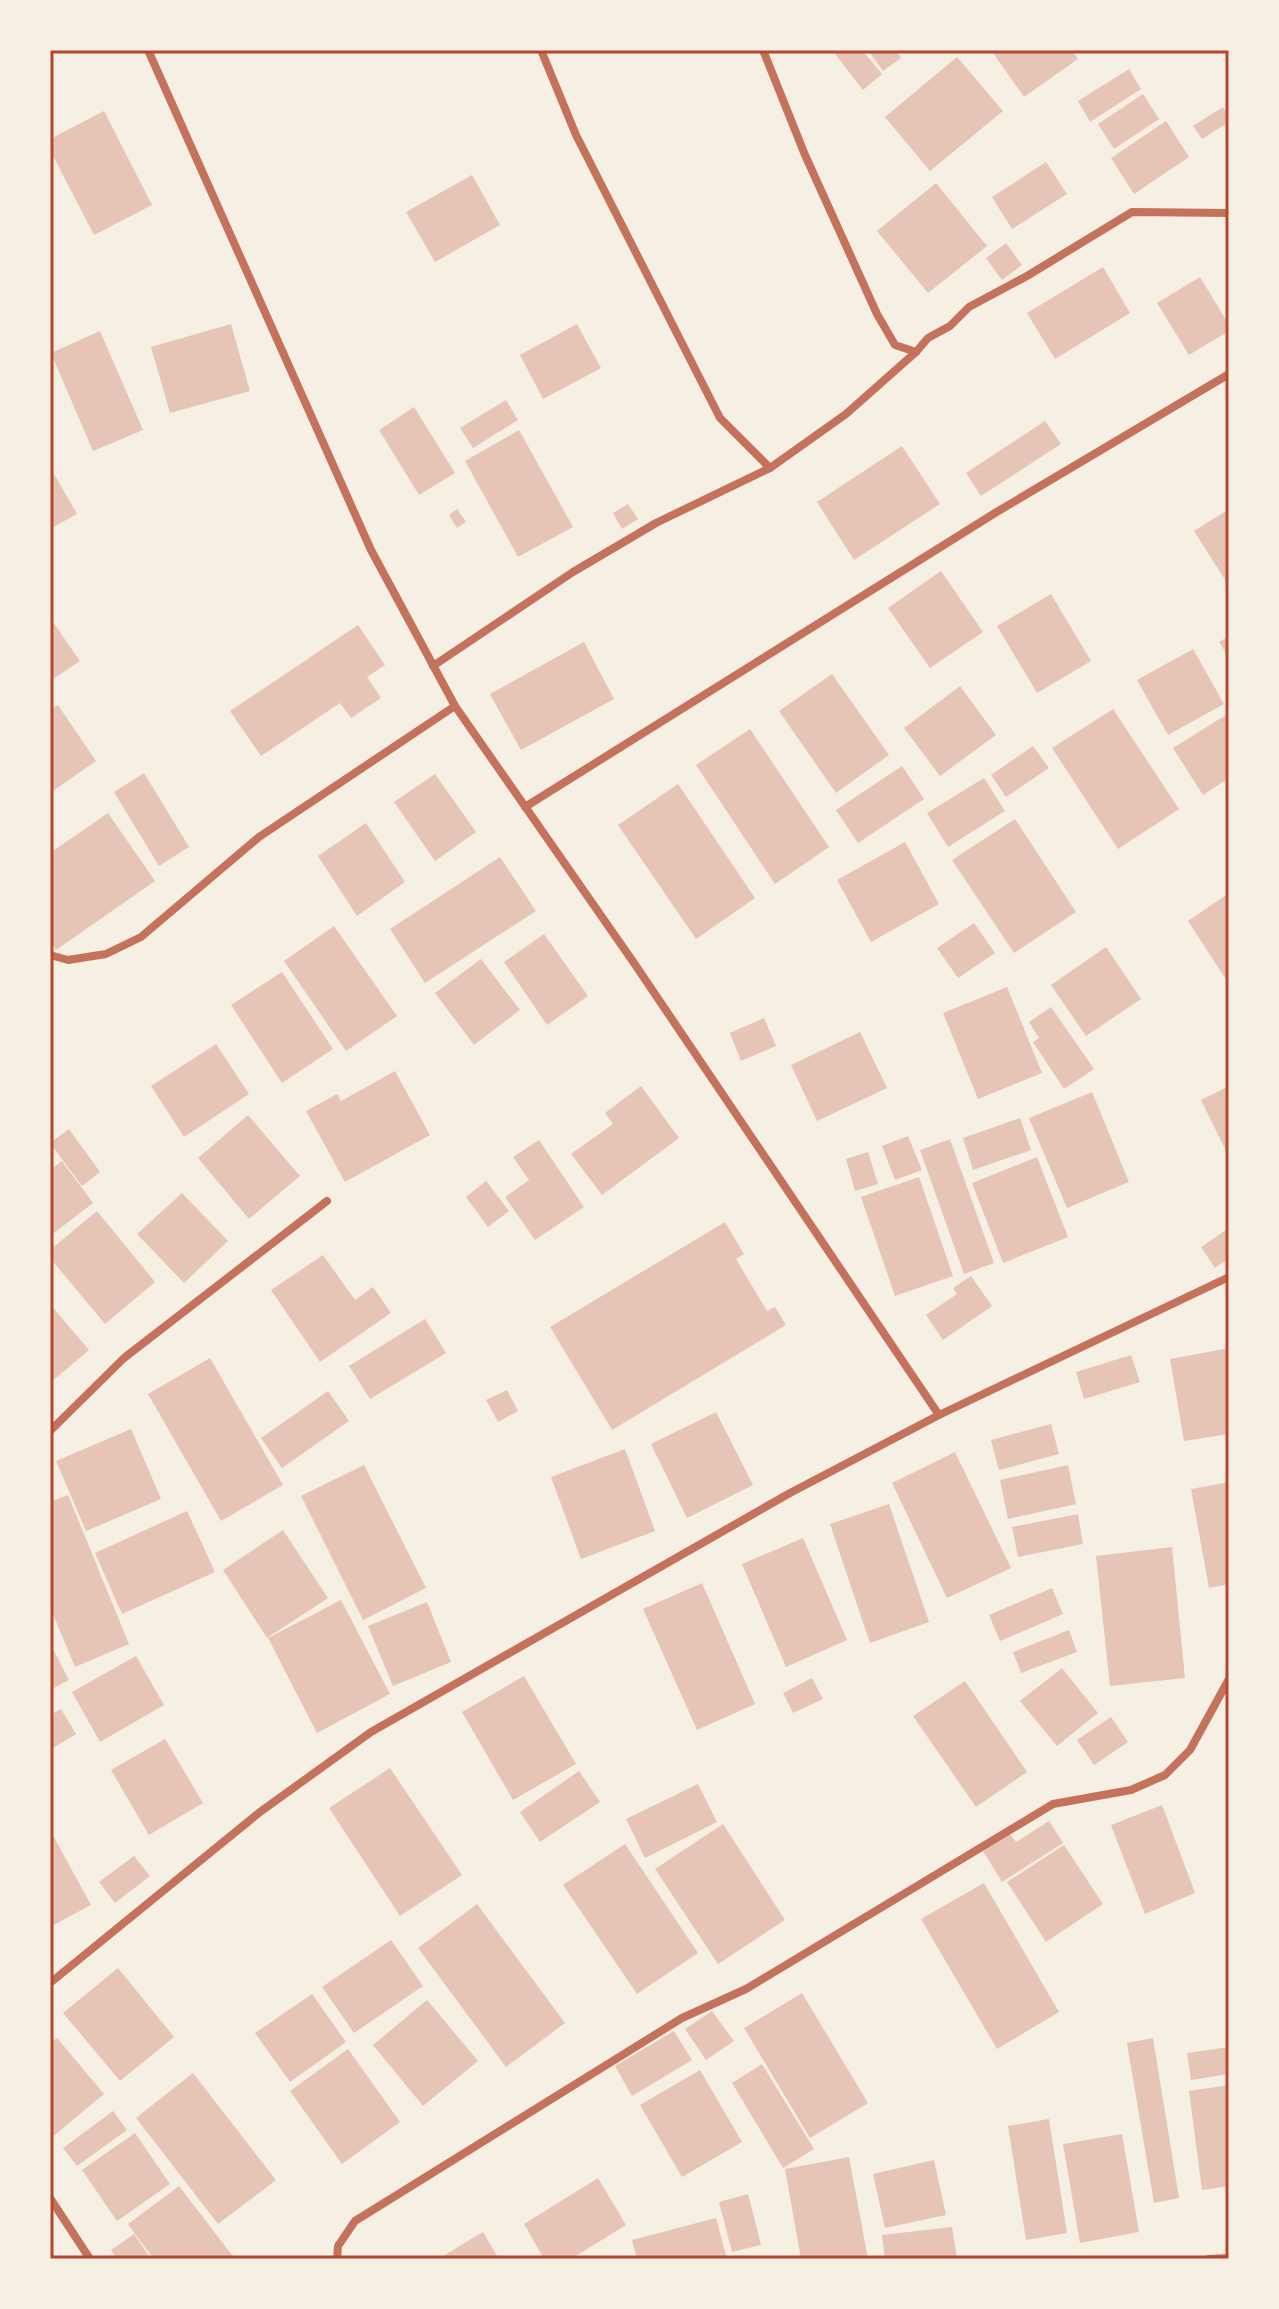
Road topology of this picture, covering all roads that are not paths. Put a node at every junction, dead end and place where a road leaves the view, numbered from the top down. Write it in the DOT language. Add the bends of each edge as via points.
graph roads {
  1 [pos="148,50"];
  2 [pos="541,50"];
  3 [pos="763,50"];
  4 [pos="1229,213"];
  5 [pos="916,352"];
  6 [pos="1229,374"];
  7 [pos="770,468"];
  8 [pos="433,666"];
  9 [pos="455,706"];
  10 [pos="525,807"];
  11 [pos="50,955"];
  12 [pos="327,1201"];
  13 [pos="1229,1277"];
  14 [pos="939,1415"];
  15 [pos="50,1431"];
  16 [pos="1229,1679"];
  17 [pos="50,1983"];
  18 [pos="50,2198"];
  19 [pos="1229,2258"];
  20 [pos="90,2259"];
  21 [pos="337,2259"];
  22 [pos="1209,2259"];
  1 -- 8 [label="street" via="371,550"];
  2 -- 7 [label="street" via="576,135 720,418"];
  3 -- 5 [label="street" via="877,314 895,345"];
  4 -- 5 [label="street" via="1132,212 969,307"];
  5 -- 7 [label="street" via="846,414"];
  6 -- 10 [label="street" via="995,513"];
  7 -- 8 [label="street" via="584,565"];
  8 -- 9 [label="street"];
  9 -- 10 [label="street"];
  9 -- 11 [label="street" via="259,837 141,937 106,954 68,960"];
  10 -- 14 [label="street"];
  12 -- 15 [label="street" via="124,1358"];
  13 -- 14 [label="street"];
  14 -- 17 [label="street" via="790,1493 371,1732 260,1812"];
  16 -- 21 [label="street" via="1190,1750 1165,1775 1131,1790 1053,1804 746,1989 682,2018 355,2221 338,2246"];
  18 -- 20 [label="street"];
  19 -- 22 [label="street"];
}
